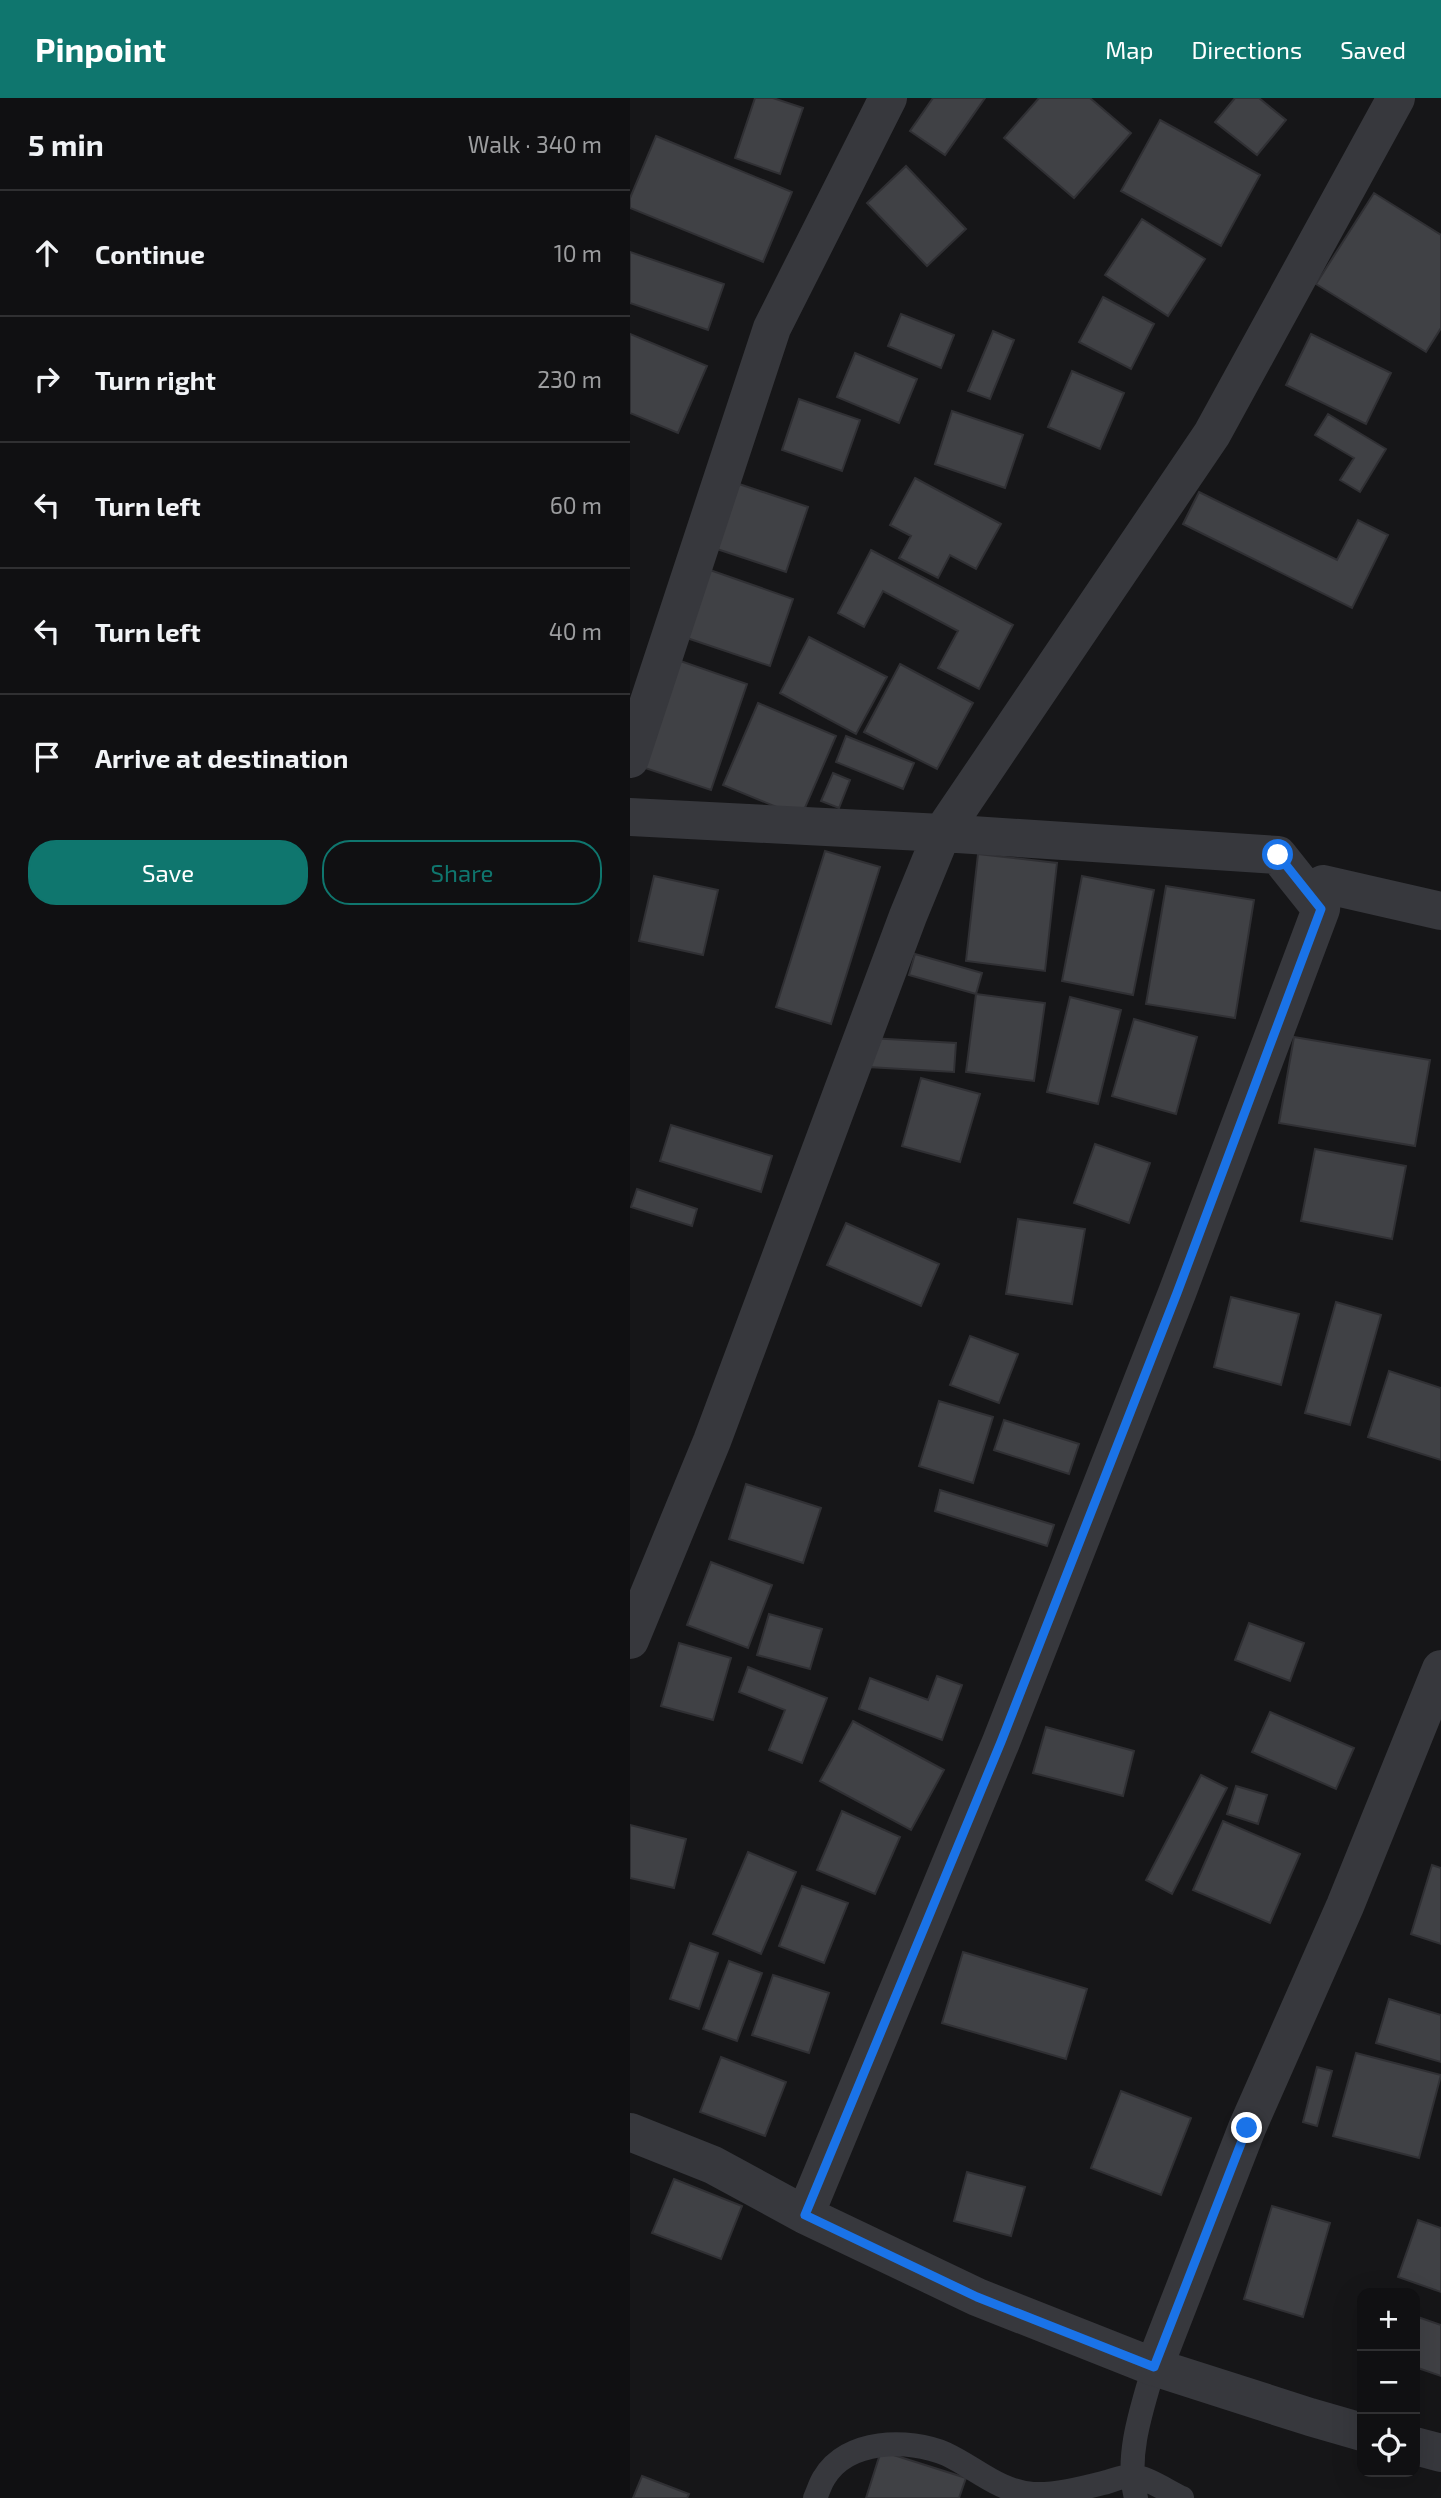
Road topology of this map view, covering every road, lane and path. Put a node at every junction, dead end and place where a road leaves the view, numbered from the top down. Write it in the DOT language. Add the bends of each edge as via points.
graph roads {
  1 [pos="888,98"];
  2 [pos="1396,98"];
  3 [pos="630,760"];
  4 [pos="630,817"];
  5 [pos="942,833"];
  6 [pos="1321,909"];
  7 [pos="1441,911"];
  8 [pos="630,1640"];
  9 [pos="1441,1670"];
  10 [pos="630,2132"];
  11 [pos="805,2215"];
  12 [pos="1154,2367"];
  13 [pos="1357,2430"];
  14 [pos="1420,2448"];
  15 [pos="1441,2454"];
  16 [pos="1134,2487"];
  17 [pos="815,2498"];
  18 [pos="1182,2498"];
  1 -- 3 [label="street" via="772,328"];
  2 -- 5 [label="street" via="1212,434"];
  4 -- 5 [label="street"];
  5 -- 6 [label="street" via="1278,855"];
  5 -- 8 [label="street" via="712,1441"];
  6 -- 7 [label="street" via="1323,884"];
  6 -- 11 [label="street" via="1006,1729"];
  9 -- 12 [label="street" via="1345,1906 1247,2128"];
  10 -- 11 [label="street" via="713,2165"];
  11 -- 12 [label="street" via="977,2297"];
  12 -- 13 [label="street"];
  12 -- 16 [label="lane" via="1142,2409"];
  14 -- 15 [label="street"];
  16 -- 17 [label="lane" via="1018,2492 946,2455 900,2443 868,2447 832,2467"];
  16 -- 18 [label="lane"];
}
